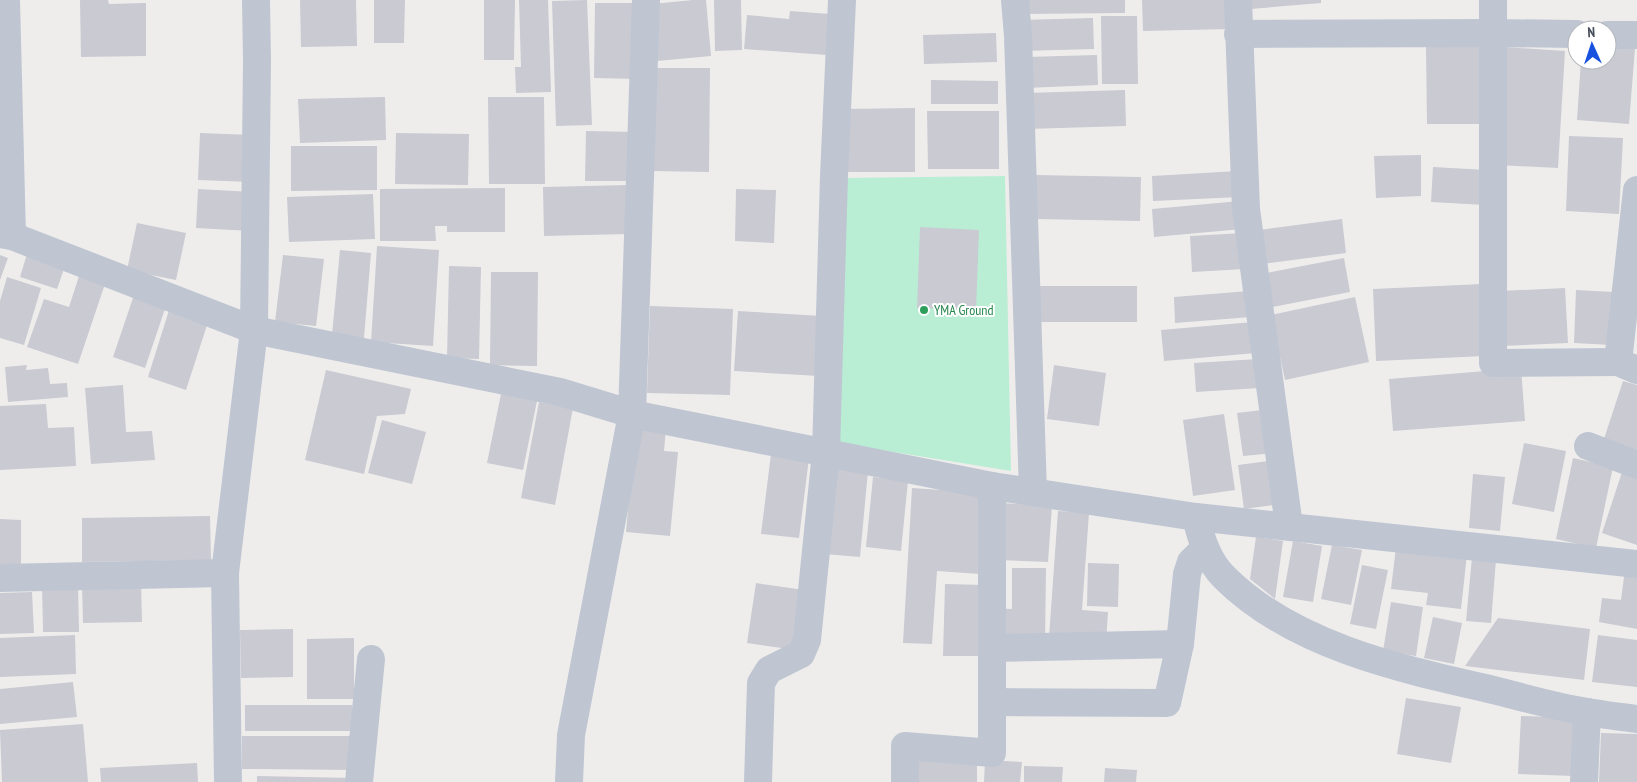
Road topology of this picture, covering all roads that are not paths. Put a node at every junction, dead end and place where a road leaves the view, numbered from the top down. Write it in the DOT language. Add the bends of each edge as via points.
graph roads {
  1 [pos="6,0"];
  2 [pos="256,0"];
  3 [pos="646,0"];
  4 [pos="842,0"];
  5 [pos="1015,0"];
  6 [pos="1238,0"];
  7 [pos="1493,0"];
  8 [pos="1493,33"];
  9 [pos="1238,34"];
  10 [pos="1567,34"];
  11 [pos="1617,35"];
  12 [pos="1637,36"];
  13 [pos="1637,190"];
  14 [pos="6,235"];
  15 [pos="254,330"];
  16 [pos="1628,366"];
  17 [pos="632,414"];
  18 [pos="1588,446"];
  19 [pos="826,452"];
  20 [pos="1637,465"];
  21 [pos="992,486"];
  22 [pos="1033,492"];
  23 [pos="1196,517"];
  24 [pos="1289,526"];
  25 [pos="1205,548"];
  26 [pos="1637,564"];
  27 [pos="225,573"];
  28 [pos="0,578"];
  29 [pos="1180,644"];
  30 [pos="992,648"];
  31 [pos="370,659"];
  32 [pos="992,702"];
  33 [pos="1587,712"];
  34 [pos="1637,719"];
  35 [pos="228,782"];
  36 [pos="359,782"];
  37 [pos="569,782"];
  38 [pos="758,782"];
  39 [pos="905,782"];
  40 [pos="1584,782"];
  1 -- 14 [label="street"];
  2 -- 15 [label="street"];
  3 -- 17 [label="street"];
  4 -- 19 [label="street"];
  5 -- 22 [label="street"];
  6 -- 9 [label="street"];
  7 -- 8 [label="street"];
  8 -- 9 [label="street"];
  8 -- 10 [label="street"];
  8 -- 16 [label="street" via="1493,363"];
  9 -- 24 [label="street" via="1246,209"];
  11 -- 12 [label="street"];
  13 -- 16 [label="street"];
  14 -- 15 [label="street"];
  15 -- 17 [label="street" via="560,392"];
  15 -- 27 [label="street"];
  17 -- 19 [label="street"];
  17 -- 37 [label="street" via="571,735"];
  18 -- 20 [label="street"];
  19 -- 21 [label="street"];
  19 -- 38 [label="street" via="807,640 801,654 769,670 761,683"];
  21 -- 22 [label="street"];
  21 -- 30 [label="street"];
  22 -- 23 [label="street"];
  23 -- 24 [label="street"];
  23 -- 25 [label="street"];
  24 -- 26 [label="street"];
  25 -- 29 [label="street" via="1191,562 1187,574"];
  25 -- 33 [label="street" via="1223,576 1248,598 1284,623 1321,640 1402,669"];
  27 -- 28 [label="street"];
  27 -- 35 [label="street"];
  29 -- 30 [label="street"];
  29 -- 32 [label="street" via="1167,703"];
  30 -- 32 [label="street"];
  31 -- 36 [label="street"];
  32 -- 39 [label="street" via="992,753 905,746"];
  33 -- 34 [label="street"];
  33 -- 40 [label="street"];
}
